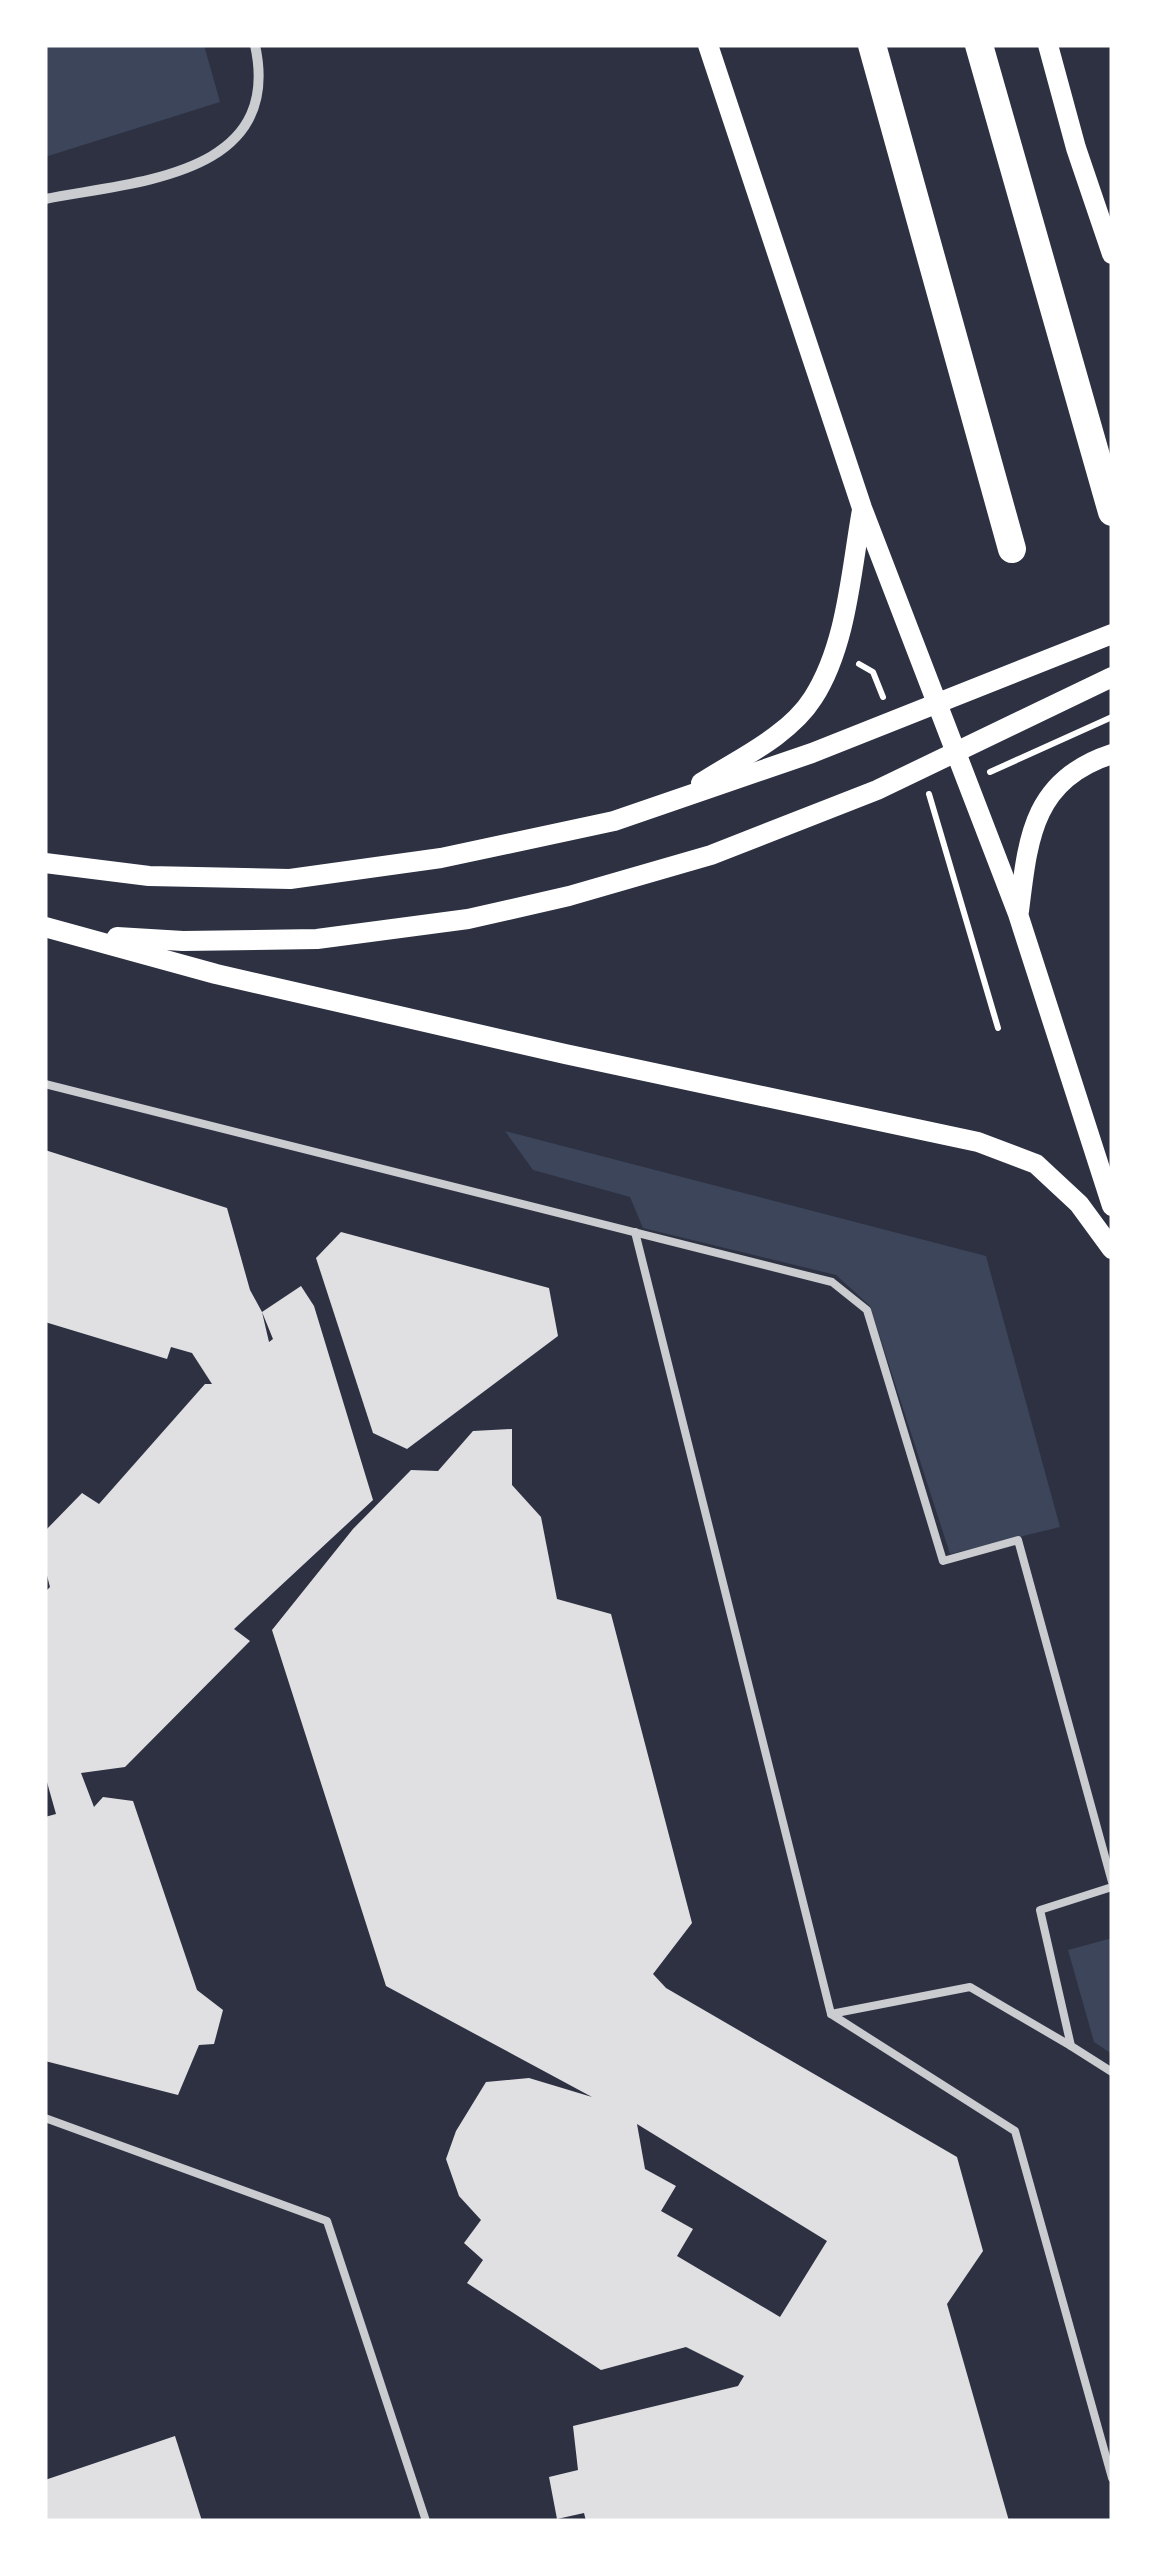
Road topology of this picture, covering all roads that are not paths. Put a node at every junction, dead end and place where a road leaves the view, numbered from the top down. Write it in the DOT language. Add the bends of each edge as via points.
graph roads {
  1 [pos="255,45"];
  2 [pos="708,45"];
  3 [pos="872,45"];
  4 [pos="978,45"];
  5 [pos="1048,45"];
  6 [pos="45,199"];
  7 [pos="1112,254"];
  8 [pos="862,508"];
  9 [pos="1112,512"];
  10 [pos="1012,549"];
  11 [pos="1112,634"];
  12 [pos="1112,676"];
  13 [pos="937,703"];
  14 [pos="955,751"];
  15 [pos="1112,754"];
  16 [pos="676,800"];
  17 [pos="45,862"];
  18 [pos="1018,914"];
  19 [pos="45,927"];
  20 [pos="77,934"];
  21 [pos="45,1084"];
  22 [pos="1112,1206"];
  23 [pos="634,1232"];
  24 [pos="1112,1249"];
  25 [pos="1112,1884"];
  26 [pos="831,2014"];
  27 [pos="1071,2046"];
  28 [pos="1112,2072"];
  29 [pos="45,2118"];
  30 [pos="1112,2478"];
  31 [pos="426,2521"];
  1 -- 6 [label="street" via="258,101 232,143 167,175"];
  2 -- 8 [label="main road"];
  3 -- 10 [label="highway"];
  4 -- 9 [label="highway"];
  5 -- 7 [label="main road"];
  8 -- 13 [label="main road"];
  8 -- 16 [label="main road" via="834,650 812,699 787,726"];
  11 -- 13 [label="main road"];
  12 -- 14 [label="main road"];
  13 -- 14 [label="main road"];
  13 -- 16 [label="main road"];
  14 -- 18 [label="main road"];
  14 -- 20 [label="main road" via="877,790 711,855 468,918 316,940"];
  15 -- 18 [label="main road" via="1087,762 1049,796 1028,836"];
  16 -- 17 [label="main road" via="614,821 440,858 290,879 149,876"];
  18 -- 22 [label="main road"];
  19 -- 20 [label="main road"];
  20 -- 24 [label="main road" via="255,983 978,1142 1036,1164 1079,1204"];
  21 -- 23 [label="lane"];
  23 -- 25 [label="lane" via="832,1282 867,1310 943,1561 1018,1540"];
  23 -- 26 [label="lane"];
  25 -- 27 [label="lane" via="1040,1910"];
  26 -- 27 [label="lane" via="970,1987"];
  26 -- 30 [label="lane" via="1014,2131"];
  27 -- 28 [label="lane"];
  29 -- 31 [label="lane" via="327,2221"];
}
